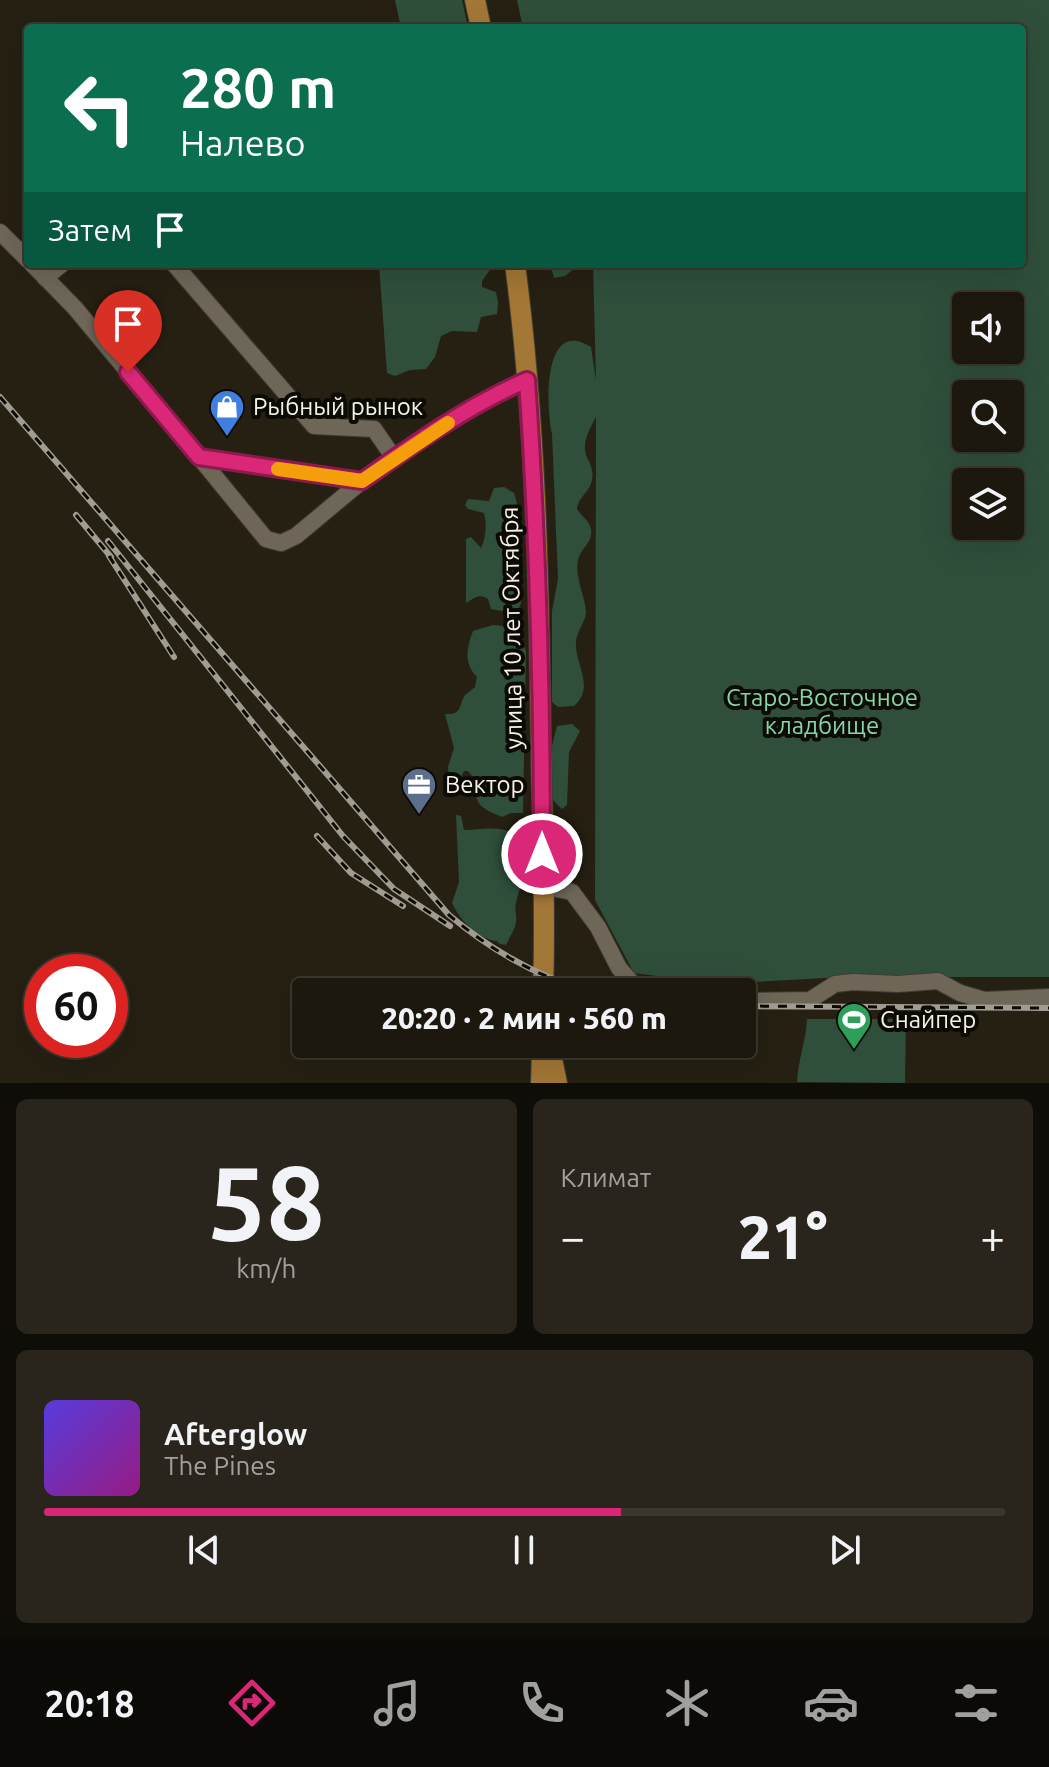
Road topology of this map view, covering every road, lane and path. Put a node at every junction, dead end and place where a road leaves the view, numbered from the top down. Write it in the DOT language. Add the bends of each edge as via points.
graph roads {
  1 [pos="475,0"];
  2 [pos="480,24"];
  3 [pos="0,232"];
  4 [pos="24,256"];
  5 [pos="36,268"];
  6 [pos="57,268"];
  7 [pos="177,268"];
  8 [pos="515,268"];
  9 [pos="45,278"];
  10 [pos="527,380"];
  11 [pos="199,457"];
  12 [pos="394,458"];
  13 [pos="362,481"];
  14 [pos="542,886"];
  15 [pos="543,978"];
  16 [pos="628,978"];
  17 [pos="1049,997"];
  18 [pos="756,1001"];
  19 [pos="542,1058"];
  20 [pos="552,1058"];
  21 [pos="541,1083"];
  22 [pos="557,1083"];
  1 -- 2 [label="main road"];
  3 -- 4 [label="street"];
  5 -- 9 [label="street"];
  6 -- 9 [label="street"];
  7 -- 12 [label="street" via="314,426 374,429"];
  8 -- 10 [label="main road, улица 10 лет Октября"];
  9 -- 11 [label="street"];
  10 -- 12 [label="street" via="492,395"];
  10 -- 14 [label="main road, улица 10 лет Октября" via="539,604"];
  11 -- 13 [label="street"];
  11 -- 13 [label="street" via="266,539 281,543"];
  12 -- 13 [label="street"];
  14 -- 15 [label="main road, улица 10 лет Октября"];
  14 -- 16 [label="street" via="572,892"];
  17 -- 18 [label="street" via="984,1000 938,981 853,982 835,984 810,1000"];
  19 -- 21 [label="main road"];
  20 -- 22 [label="main road"];
}
